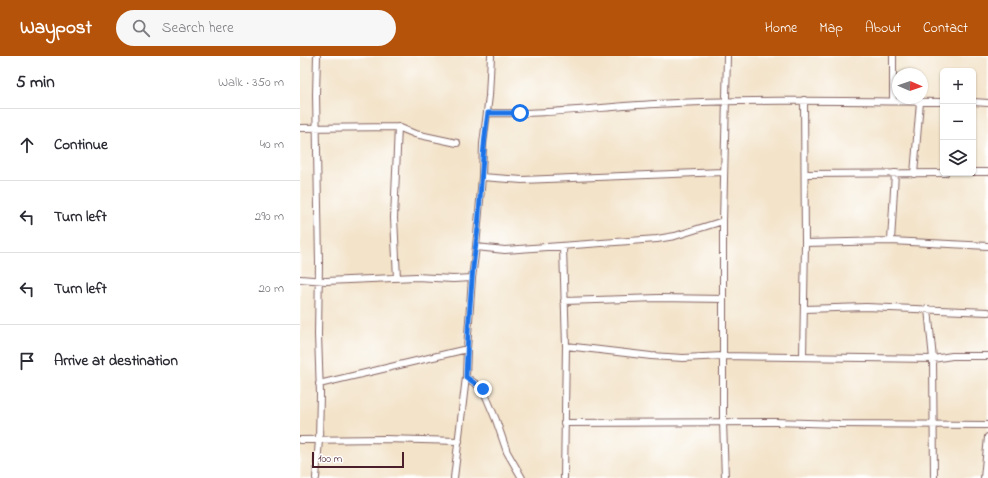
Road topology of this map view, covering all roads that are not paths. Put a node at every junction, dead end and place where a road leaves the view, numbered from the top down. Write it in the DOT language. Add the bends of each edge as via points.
graph roads {
  1 [pos="317,56"];
  2 [pos="491,56"];
  3 [pos="727,56"];
  4 [pos="893,56"];
  5 [pos="893,68"];
  6 [pos="804,100"];
  7 [pos="892,100"];
  8 [pos="726,102"];
  9 [pos="928,102"];
  10 [pos="940,102"];
  11 [pos="976,102"];
  12 [pos="988,103"];
  13 [pos="920,104"];
  14 [pos="488,113"];
  15 [pos="398,127"];
  16 [pos="300,128"];
  17 [pos="316,129"];
  18 [pos="457,143"];
  19 [pos="723,172"];
  20 [pos="976,172"];
  21 [pos="988,172"];
  22 [pos="895,173"];
  23 [pos="940,173"];
  24 [pos="805,174"];
  25 [pos="914,174"];
  26 [pos="482,177"];
  27 [pos="723,221"];
  28 [pos="891,241"];
  29 [pos="806,243"];
  30 [pos="988,246"];
  31 [pos="476,247"];
  32 [pos="563,247"];
  33 [pos="397,278"];
  34 [pos="472,278"];
  35 [pos="300,279"];
  36 [pos="319,279"];
  37 [pos="723,299"];
  38 [pos="564,301"];
  39 [pos="805,309"];
  40 [pos="928,309"];
  41 [pos="988,312"];
  42 [pos="566,346"];
  43 [pos="467,350"];
  44 [pos="723,356"];
  45 [pos="988,356"];
  46 [pos="803,357"];
  47 [pos="933,359"];
  48 [pos="466,377"];
  49 [pos="320,384"];
  50 [pos="723,422"];
  51 [pos="564,423"];
  52 [pos="988,424"];
  53 [pos="934,425"];
  54 [pos="988,437"];
  55 [pos="300,440"];
  56 [pos="319,440"];
  57 [pos="459,441"];
  58 [pos="316,478"];
  59 [pos="454,478"];
  60 [pos="522,478"];
  61 [pos="564,478"];
  62 [pos="725,478"];
  63 [pos="934,478"];
  64 [pos="984,478"];
  1 -- 17 [label="street"];
  2 -- 14 [label="street"];
  3 -- 8 [label="street"];
  4 -- 5 [label="street"];
  6 -- 7 [label="street"];
  6 -- 8 [label="street"];
  6 -- 24 [label="street"];
  8 -- 14 [label="street"];
  8 -- 19 [label="street"];
  9 -- 10 [label="street"];
  11 -- 12 [label="street"];
  13 -- 25 [label="street"];
  14 -- 26 [label="street" via="483,144"];
  15 -- 17 [label="street"];
  15 -- 18 [label="street" via="415,134"];
  15 -- 33 [label="street" via="394,218"];
  16 -- 17 [label="street"];
  17 -- 36 [label="street"];
  19 -- 26 [label="street" via="522,180"];
  19 -- 27 [label="street"];
  20 -- 21 [label="street"];
  22 -- 24 [label="street"];
  22 -- 25 [label="street"];
  22 -- 28 [label="street"];
  23 -- 25 [label="street"];
  24 -- 29 [label="street"];
  26 -- 31 [label="street"];
  27 -- 32 [label="street" via="668,237"];
  27 -- 37 [label="street"];
  28 -- 29 [label="street"];
  28 -- 30 [label="street"];
  29 -- 39 [label="street"];
  31 -- 32 [label="street" via="505,250"];
  31 -- 34 [label="street"];
  32 -- 38 [label="street"];
  33 -- 34 [label="street"];
  33 -- 36 [label="street" via="326,281"];
  34 -- 43 [label="street"];
  35 -- 36 [label="street"];
  36 -- 49 [label="street"];
  37 -- 38 [label="street"];
  37 -- 44 [label="street"];
  38 -- 42 [label="street"];
  39 -- 40 [label="street"];
  39 -- 46 [label="street"];
  40 -- 41 [label="street"];
  40 -- 47 [label="street"];
  42 -- 44 [label="street" via="676,358"];
  42 -- 51 [label="street"];
  43 -- 48 [label="street"];
  43 -- 49 [label="street"];
  44 -- 46 [label="street"];
  44 -- 50 [label="street"];
  45 -- 47 [label="street"];
  46 -- 47 [label="street"];
  47 -- 53 [label="street"];
  48 -- 57 [label="street"];
  48 -- 60 [label="street" via="483,389 507,452"];
  49 -- 56 [label="street"];
  50 -- 51 [label="street"];
  50 -- 53 [label="street"];
  50 -- 62 [label="street"];
  51 -- 61 [label="street"];
  52 -- 53 [label="street"];
  53 -- 63 [label="street"];
  54 -- 64 [label="street"];
  55 -- 56 [label="street"];
  56 -- 57 [label="street"];
  56 -- 58 [label="street"];
  57 -- 59 [label="street"];
}
